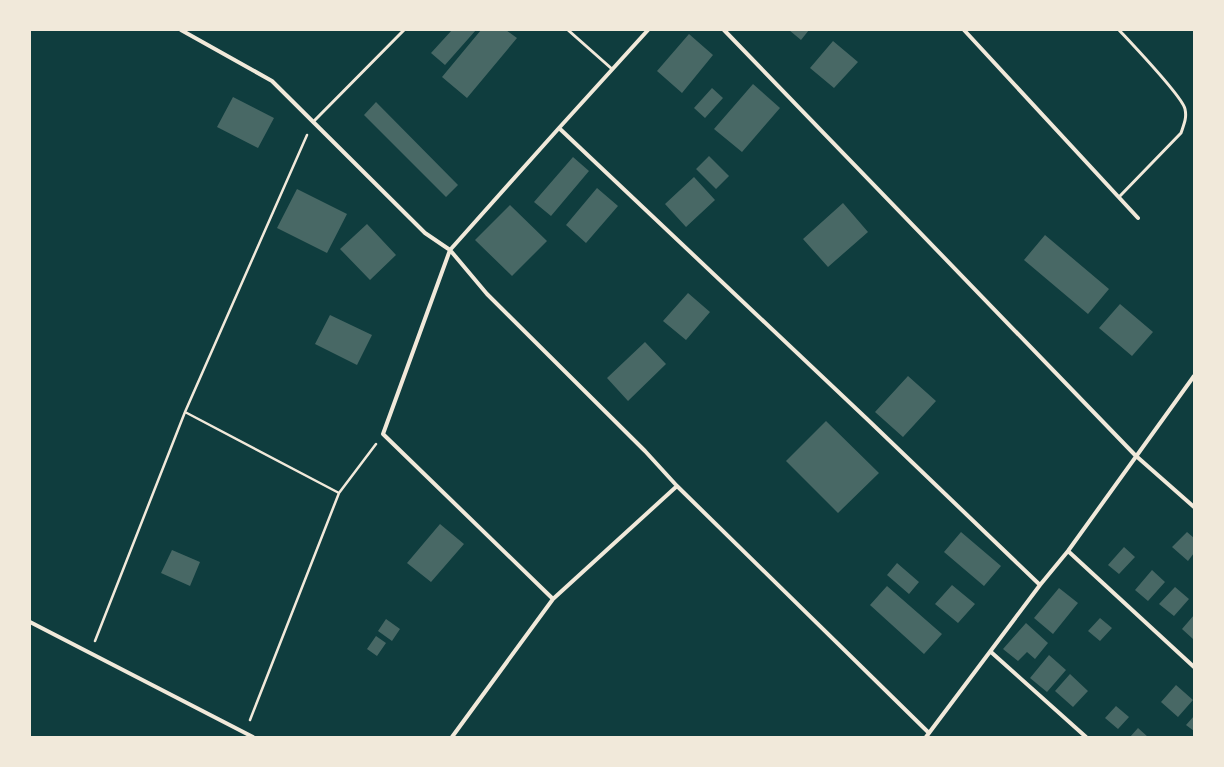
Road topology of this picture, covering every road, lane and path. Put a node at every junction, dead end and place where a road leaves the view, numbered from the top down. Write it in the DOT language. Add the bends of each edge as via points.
graph roads {
  1 [pos="181,30"];
  2 [pos="404,30"];
  3 [pos="568,30"];
  4 [pos="648,30"];
  5 [pos="724,30"];
  6 [pos="964,30"];
  7 [pos="1119,30"];
  8 [pos="612,69"];
  9 [pos="313,122"];
  10 [pos="558,128"];
  11 [pos="1119,197"];
  12 [pos="1138,218"];
  13 [pos="450,250"];
  14 [pos="1194,376"];
  15 [pos="184,412"];
  16 [pos="383,434"];
  17 [pos="1135,455"];
  18 [pos="677,486"];
  19 [pos="339,493"];
  20 [pos="1194,507"];
  21 [pos="1068,551"];
  22 [pos="1040,585"];
  23 [pos="553,599"];
  24 [pos="30,622"];
  25 [pos="991,652"];
  26 [pos="90,653"];
  27 [pos="1194,667"];
  28 [pos="929,733"];
  29 [pos="245,734"];
  30 [pos="253,737"];
  31 [pos="452,737"];
  32 [pos="926,737"];
  33 [pos="1086,737"];
  1 -- 9 [label="street" via="272,81"];
  2 -- 9 [label="lane"];
  3 -- 8 [label="lane"];
  4 -- 8 [label="street"];
  5 -- 17 [label="street"];
  6 -- 11 [label="street"];
  7 -- 11 [label="lane" via="1185,107 1186,121 1180,133"];
  8 -- 10 [label="street"];
  9 -- 13 [label="street" via="425,233"];
  9 -- 15 [label="path"];
  10 -- 13 [label="street"];
  10 -- 22 [label="street"];
  11 -- 12 [label="street"];
  13 -- 16 [label="street"];
  13 -- 18 [label="street" via="487,294"];
  14 -- 17 [label="street"];
  15 -- 19 [label="path"];
  15 -- 26 [label="path"];
  16 -- 19 [label="path"];
  16 -- 23 [label="street"];
  17 -- 20 [label="street"];
  17 -- 21 [label="street"];
  18 -- 23 [label="street"];
  18 -- 28 [label="street"];
  19 -- 29 [label="path"];
  21 -- 22 [label="street"];
  21 -- 27 [label="street"];
  22 -- 25 [label="street"];
  23 -- 31 [label="street"];
  24 -- 26 [label="street"];
  25 -- 28 [label="street"];
  25 -- 33 [label="street"];
  26 -- 29 [label="street"];
  28 -- 32 [label="street"];
  29 -- 30 [label="street"];
}
